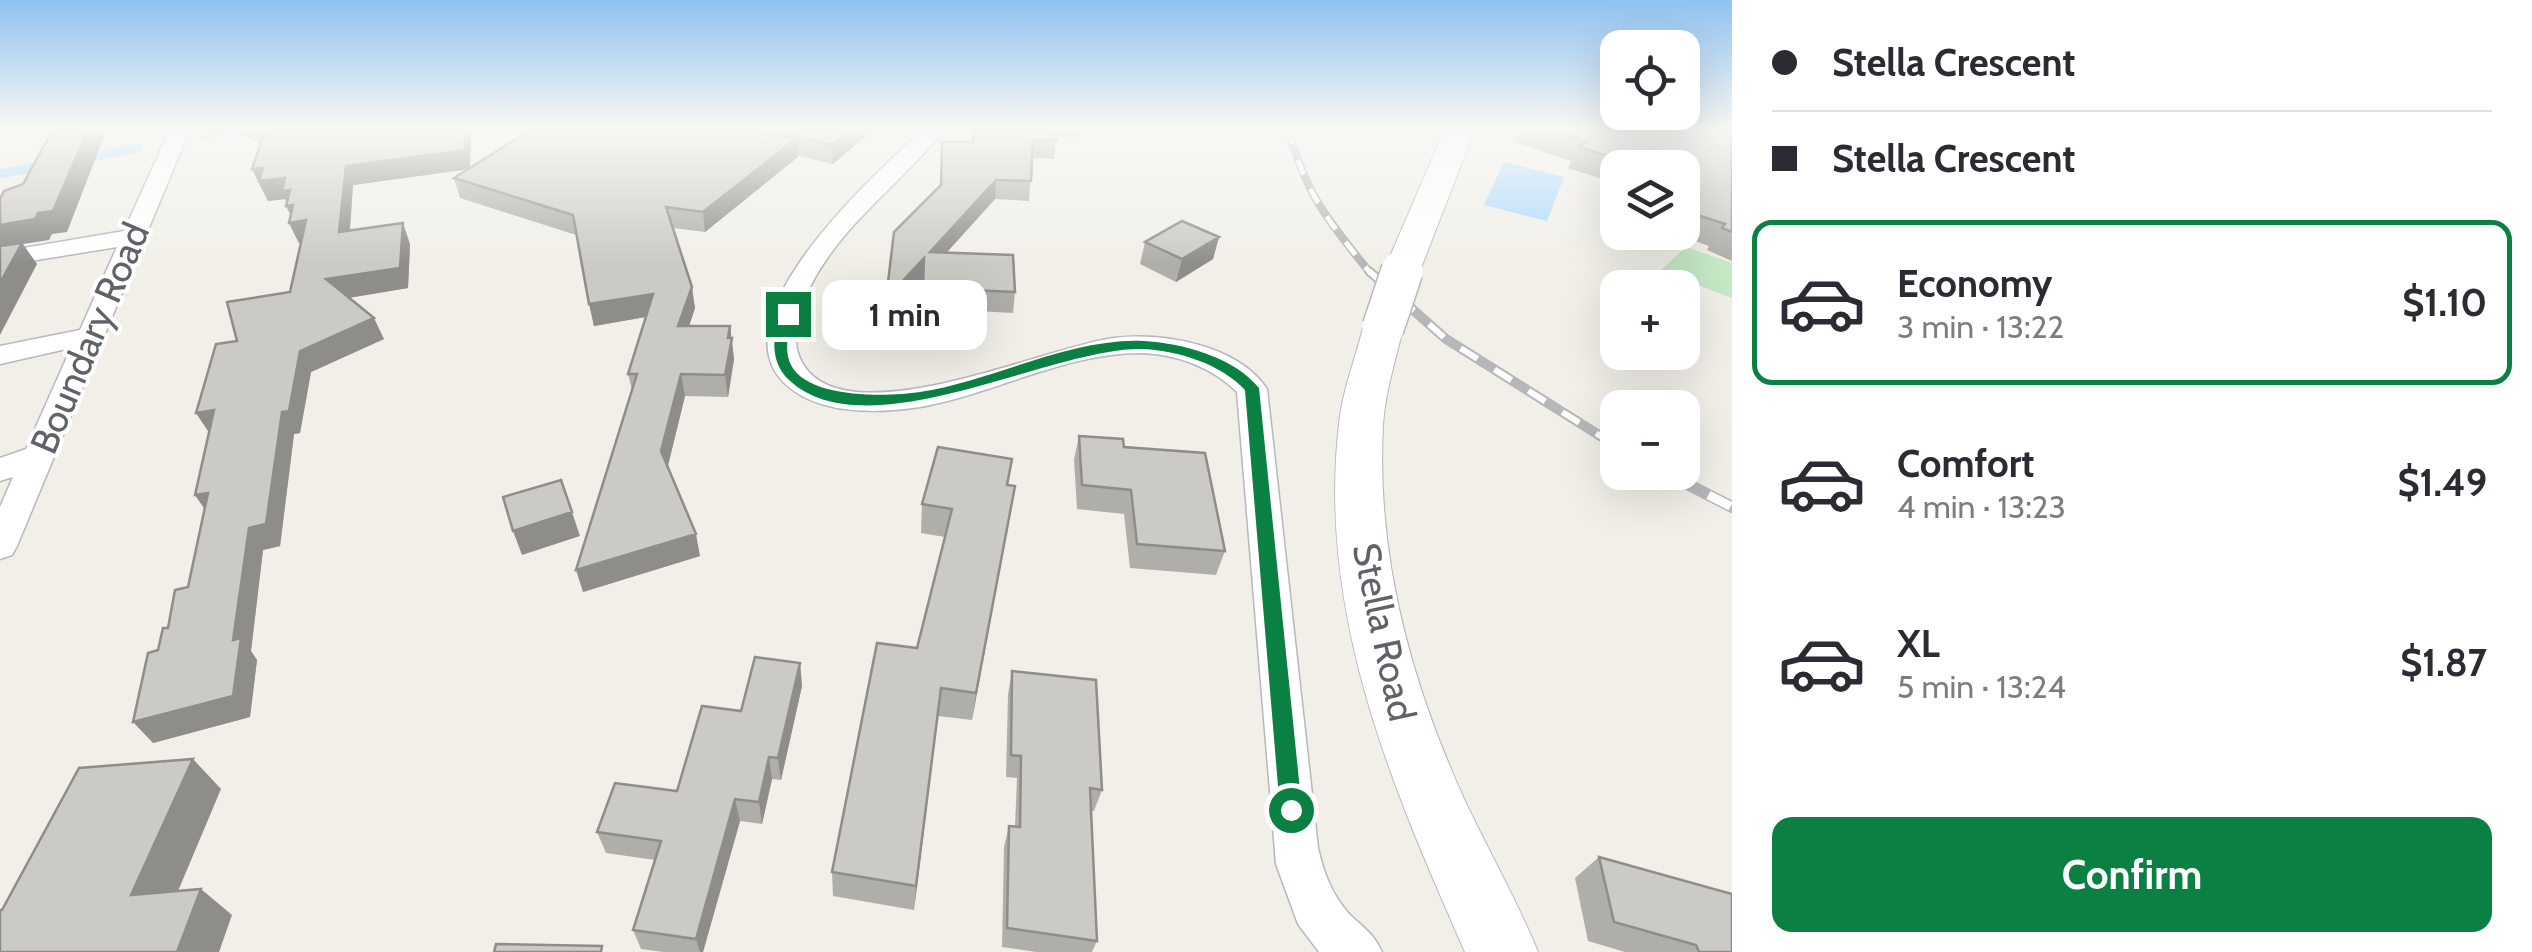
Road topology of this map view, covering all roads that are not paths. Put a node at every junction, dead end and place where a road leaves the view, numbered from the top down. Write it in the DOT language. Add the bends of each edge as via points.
graph roads {
  1 [pos="161,173"];
  2 [pos="892,173"];
  3 [pos="1442,173"];
  4 [pos="132,242"];
  5 [pos="0,259"];
  6 [pos="0,271"];
  7 [pos="91,336"];
  8 [pos="0,355"];
  9 [pos="40,456"];
  10 [pos="0,470"];
  11 [pos="0,546"];
  12 [pos="1357,952"];
  13 [pos="1502,952"];
  1 -- 4 [label="street, Boundary Road"];
  2 -- 12 [label="street" via="831,234 796,290 780,338 784,368 804,385 835,398 918,397 1140,345 1172,348 1234,370 1252,388 1298,863 1304,892 1339,940"];
  3 -- 13 [label="main road, Stella Road, bridge" via="1402,268 1362,421 1364,572 1382,663 1422,784"];
  4 -- 5 [label="street"];
  4 -- 6 [label="street"];
  4 -- 7 [label="street, Boundary Road"];
  7 -- 8 [label="street"];
  7 -- 9 [label="street, Boundary Road"];
  9 -- 10 [label="street"];
  9 -- 11 [label="street, Boundary Road"];
}
